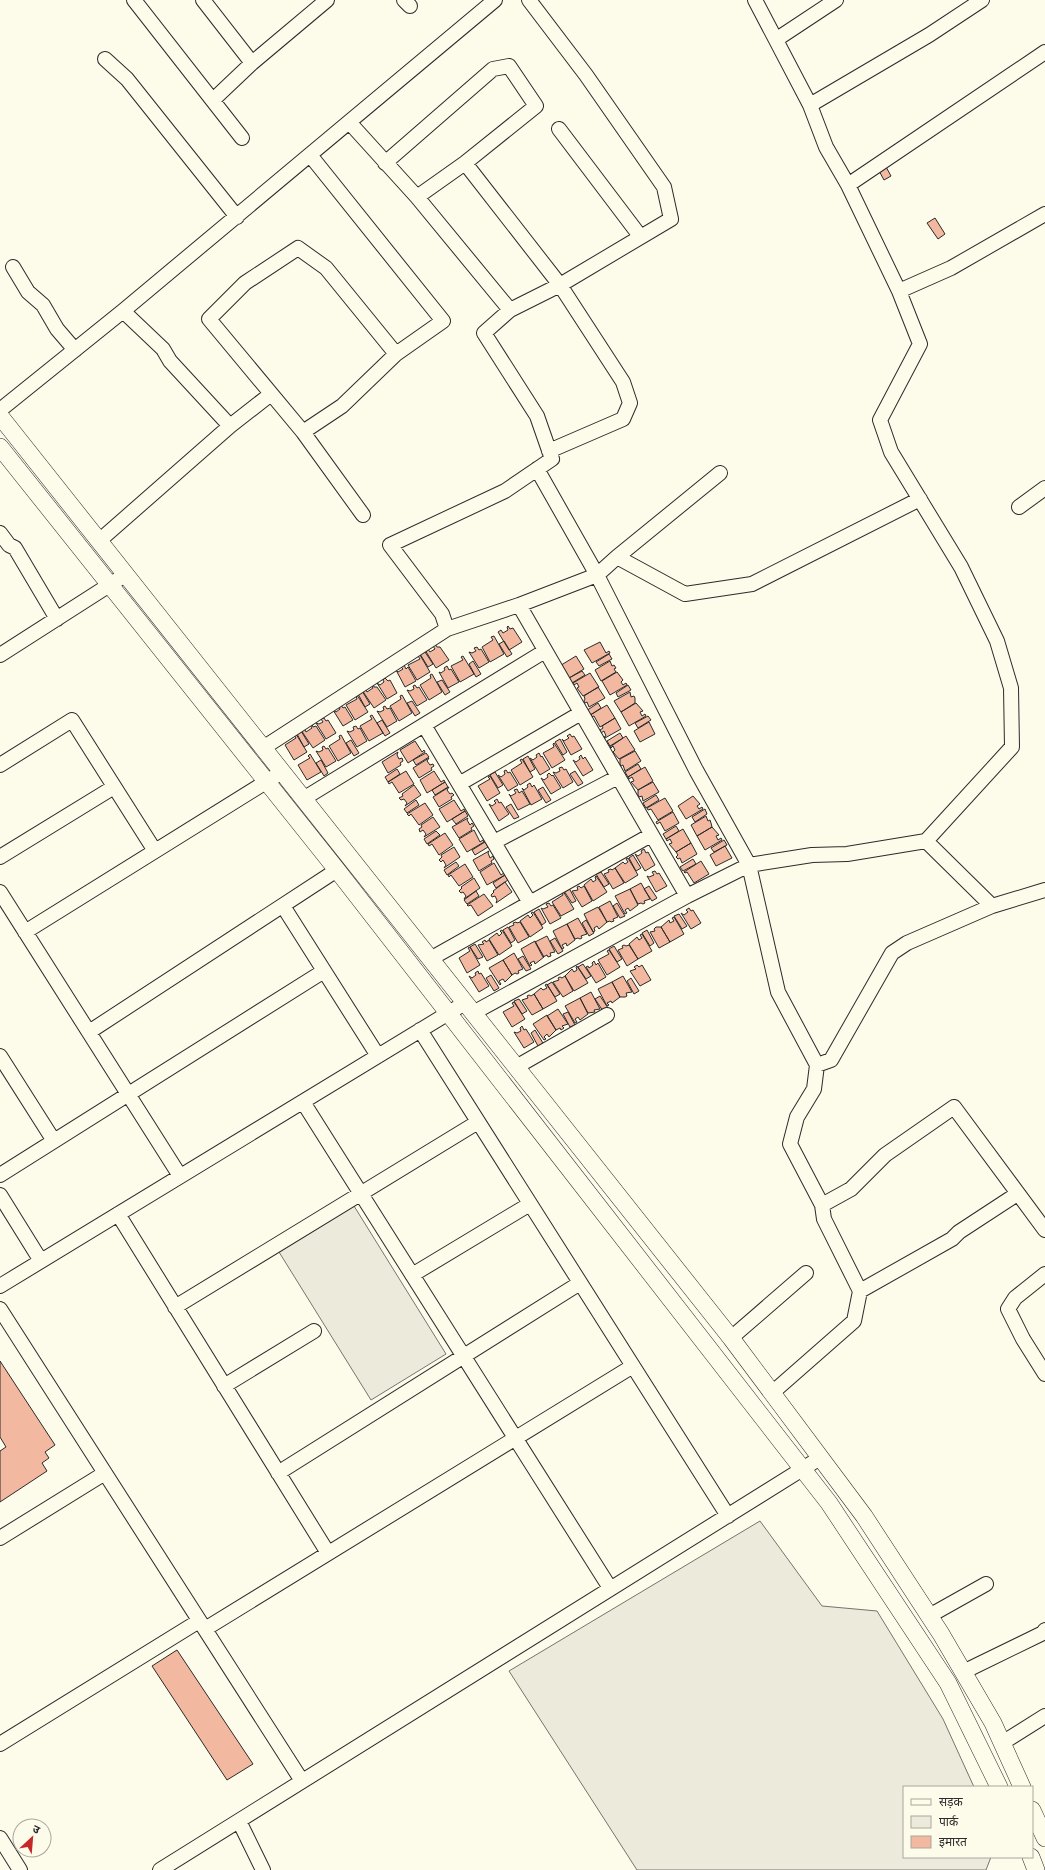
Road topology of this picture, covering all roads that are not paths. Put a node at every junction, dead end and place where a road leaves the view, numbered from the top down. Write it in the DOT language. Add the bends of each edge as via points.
graph roads {
  1 [pos="134,0"];
  2 [pos="203,0"];
  3 [pos="327,0"];
  4 [pos="495,0"];
  5 [pos="529,0"];
  6 [pos="755,0"];
  7 [pos="836,0"];
  8 [pos="982,0"];
  9 [pos="777,39"];
  10 [pos="1045,52"];
  11 [pos="104,59"];
  12 [pos="252,63"];
  13 [pos="213,100"];
  14 [pos="810,105"];
  15 [pos="349,122"];
  16 [pos="560,129"];
  17 [pos="242,138"];
  18 [pos="310,155"];
  19 [pos="385,163"];
  20 [pos="465,163"];
  21 [pos="848,185"];
  22 [pos="417,196"];
  23 [pos="1045,214"];
  24 [pos="237,217"];
  25 [pos="640,236"];
  26 [pos="14,267"];
  27 [pos="560,285"];
  28 [pos="899,290"];
  29 [pos="510,310"];
  30 [pos="123,311"];
  31 [pos="75,350"];
  32 [pos="396,354"];
  33 [pos="271,394"];
  34 [pos="0,410"];
  35 [pos="0,416"];
  36 [pos="230,426"];
  37 [pos="303,432"];
  38 [pos="0,447"];
  39 [pos="549,451"];
  40 [pos="537,469"];
  41 [pos="720,473"];
  42 [pos="1045,488"];
  43 [pos="920,499"];
  44 [pos="1019,507"];
  45 [pos="363,515"];
  46 [pos="0,533"];
  47 [pos="99,541"];
  48 [pos="5,547"];
  49 [pos="617,557"];
  50 [pos="126,575"];
  51 [pos="597,575"];
  52 [pos="110,585"];
  53 [pos="519,605"];
  54 [pos="57,619"];
  55 [pos="447,629"];
  56 [pos="545,651"];
  57 [pos="0,654"];
  58 [pos="581,713"];
  59 [pos="424,725"];
  60 [pos="263,748"];
  61 [pos="0,765"];
  62 [pos="282,772"];
  63 [pos="618,777"];
  64 [pos="267,781"];
  65 [pos="459,784"];
  66 [pos="114,787"];
  67 [pos="303,799"];
  68 [pos="651,835"];
  69 [pos="926,841"];
  70 [pos="494,842"];
  71 [pos="155,851"];
  72 [pos="0,857"];
  73 [pos="749,865"];
  74 [pos="337,870"];
  75 [pos="1045,890"];
  76 [pos="0,892"];
  77 [pos="687,896"];
  78 [pos="530,903"];
  79 [pos="283,906"];
  80 [pos="992,906"];
  81 [pos="26,932"];
  82 [pos="430,959"];
  83 [pos="324,971"];
  84 [pos="469,1008"];
  85 [pos="448,1013"];
  86 [pos="608,1015"];
  87 [pos="420,1030"];
  88 [pos="89,1032"];
  89 [pos="0,1056"];
  90 [pos="378,1056"];
  91 [pos="817,1065"];
  92 [pos="516,1067"];
  93 [pos="128,1094"];
  94 [pos="303,1102"];
  95 [pos="478,1122"];
  96 [pos="54,1141"];
  97 [pos="0,1175"];
  98 [pos="180,1176"];
  99 [pos="361,1194"];
  100 [pos="1017,1194"];
  101 [pos="0,1195"];
  102 [pos="530,1204"];
  103 [pos="822,1205"];
  104 [pos="118,1214"];
  105 [pos="1045,1230"];
  106 [pos="41,1261"];
  107 [pos="806,1273"];
  108 [pos="1045,1274"];
  109 [pos="412,1275"];
  110 [pos="580,1283"];
  111 [pos="0,1286"];
  112 [pos="860,1291"];
  113 [pos="175,1307"];
  114 [pos="0,1309"];
  115 [pos="314,1331"];
  116 [pos="731,1338"];
  117 [pos="464,1356"];
  118 [pos="633,1366"];
  119 [pos="1045,1374"];
  120 [pos="224,1386"];
  121 [pos="772,1393"];
  122 [pos="516,1438"];
  123 [pos="820,1458"];
  124 [pos="803,1469"];
  125 [pos="105,1473"];
  126 [pos="278,1473"];
  127 [pos="728,1516"];
  128 [pos="0,1538"];
  129 [pos="328,1553"];
  130 [pos="986,1584"];
  131 [pos="610,1588"];
  132 [pos="929,1616"];
  133 [pos="202,1625"];
  134 [pos="1045,1630"];
  135 [pos="963,1672"];
  136 [pos="1045,1716"];
  137 [pos="1002,1743"];
  138 [pos="0,1744"];
  139 [pos="302,1781"];
  140 [pos="999,1786"];
  141 [pos="1022,1786"];
  142 [pos="1033,1812"];
  143 [pos="239,1821"];
  144 [pos="0,1838"];
  145 [pos="1045,1838"];
  146 [pos="1031,1858"];
  147 [pos="20,1870"];
  148 [pos="160,1870"];
  149 [pos="263,1870"];
  150 [pos="1036,1870"];
  1 -- 13 [label="street"];
  2 -- 12 [label="street"];
  3 -- 12 [label="street"];
  4 -- 15 [label="street"];
  5 -- 25 [label="street" via="586,75 664,187 670,219"];
  6 -- 9 [label="street"];
  7 -- 9 [label="street"];
  8 -- 14 [label="street" via="929,35"];
  9 -- 14 [label="street"];
  10 -- 21 [label="street"];
  11 -- 24 [label="street" via="127,79"];
  12 -- 13 [label="street"];
  13 -- 17 [label="street"];
  14 -- 21 [label="street" via="826,146"];
  15 -- 18 [label="street"];
  15 -- 19 [label="street"];
  16 -- 25 [label="street"];
  18 -- 24 [label="street"];
  18 -- 32 [label="street" via="443,321"];
  19 -- 20 [label="street" via="493,69 509,66 536,106"];
  19 -- 22 [label="street"];
  20 -- 22 [label="street"];
  20 -- 27 [label="street"];
  21 -- 28 [label="street"];
  22 -- 29 [label="street"];
  23 -- 28 [label="street" via="951,268"];
  24 -- 30 [label="street"];
  25 -- 27 [label="street"];
  26 -- 31 [label="street" via="28,292 43,305 57,329"];
  27 -- 29 [label="street"];
  27 -- 39 [label="street" via="623,382 630,403 623,419"];
  28 -- 43 [label="street" via="920,344 880,420 891,452"];
  29 -- 39 [label="street" via="484,333 537,416"];
  30 -- 31 [label="street"];
  30 -- 36 [label="street" via="163,349 170,361"];
  31 -- 34 [label="street"];
  32 -- 33 [label="street" via="326,268 298,248 245,283 209,318"];
  32 -- 37 [label="street" via="342,406"];
  33 -- 36 [label="street"];
  33 -- 37 [label="street"];
  35 -- 47 [label="street"];
  36 -- 47 [label="street"];
  37 -- 45 [label="street"];
  38 -- 52 [label="street"];
  39 -- 40 [label="street" via="552,459"];
  40 -- 51 [label="street"];
  40 -- 55 [label="street" via="505,491 390,545 442,614"];
  41 -- 49 [label="street"];
  42 -- 44 [label="street"];
  43 -- 49 [label="street" via="752,584 685,594"];
  43 -- 69 [label="street" via="961,567 993,634 1011,688 1012,747"];
  46 -- 48 [label="street"];
  47 -- 50 [label="street"];
  48 -- 54 [label="street" via="15,548"];
  49 -- 51 [label="street"];
  50 -- 52 [label="street"];
  50 -- 60 [label="street"];
  51 -- 53 [label="street"];
  51 -- 73 [label="street" via="696,770"];
  52 -- 54 [label="street"];
  52 -- 64 [label="street"];
  53 -- 55 [label="street"];
  53 -- 56 [label="street"];
  54 -- 57 [label="street"];
  55 -- 60 [label="street"];
  56 -- 58 [label="street"];
  56 -- 59 [label="street"];
  58 -- 63 [label="street"];
  58 -- 65 [label="street"];
  59 -- 65 [label="street"];
  59 -- 67 [label="street"];
  60 -- 62 [label="street"];
  61 -- 66 [label="street" via="72,720"];
  62 -- 64 [label="street"];
  62 -- 67 [label="street"];
  63 -- 68 [label="street"];
  63 -- 70 [label="street"];
  64 -- 71 [label="street"];
  64 -- 74 [label="street"];
  65 -- 70 [label="street"];
  66 -- 71 [label="street"];
  66 -- 72 [label="street"];
  67 -- 82 [label="street"];
  68 -- 77 [label="street"];
  68 -- 78 [label="street"];
  69 -- 73 [label="street" via="847,854 812,855"];
  69 -- 80 [label="street"];
  70 -- 78 [label="street"];
  71 -- 81 [label="street"];
  73 -- 77 [label="street"];
  73 -- 91 [label="street" via="778,992"];
  74 -- 79 [label="street"];
  74 -- 85 [label="street"];
  75 -- 80 [label="street"];
  76 -- 81 [label="street"];
  77 -- 84 [label="street"];
  78 -- 82 [label="street"];
  79 -- 83 [label="street"];
  79 -- 88 [label="street"];
  80 -- 91 [label="street" via="907,943 892,953 831,1060"];
  81 -- 88 [label="street"];
  82 -- 84 [label="street"];
  83 -- 90 [label="street"];
  83 -- 93 [label="street"];
  84 -- 85 [label="street"];
  84 -- 92 [label="street"];
  85 -- 87 [label="street"];
  85 -- 124 [label="street"];
  86 -- 92 [label="street"];
  87 -- 90 [label="street"];
  87 -- 95 [label="street"];
  88 -- 93 [label="street"];
  89 -- 96 [label="street"];
  90 -- 94 [label="street"];
  91 -- 103 [label="street" via="814,1090 797,1117 790,1144"];
  92 -- 116 [label="street"];
  93 -- 96 [label="street"];
  93 -- 98 [label="street"];
  94 -- 98 [label="street"];
  94 -- 99 [label="street"];
  95 -- 99 [label="street"];
  95 -- 102 [label="street"];
  96 -- 97 [label="street"];
  98 -- 104 [label="street"];
  99 -- 109 [label="street"];
  99 -- 113 [label="street"];
  100 -- 103 [label="street" via="954,1107 885,1155 851,1189"];
  100 -- 105 [label="street"];
  100 -- 112 [label="street" via="952,1239"];
  101 -- 106 [label="street"];
  102 -- 109 [label="street"];
  102 -- 110 [label="street"];
  103 -- 112 [label="street" via="824,1219"];
  104 -- 106 [label="street"];
  104 -- 113 [label="street"];
  106 -- 111 [label="street"];
  107 -- 116 [label="street"];
  108 -- 119 [label="street" via="1015,1298 1008,1309"];
  109 -- 117 [label="street"];
  110 -- 117 [label="street"];
  110 -- 118 [label="street"];
  112 -- 121 [label="street" via="854,1321"];
  113 -- 120 [label="street"];
  114 -- 125 [label="street"];
  115 -- 120 [label="street"];
  116 -- 121 [label="street"];
  117 -- 122 [label="street"];
  117 -- 126 [label="street"];
  118 -- 122 [label="street"];
  118 -- 127 [label="street"];
  120 -- 126 [label="street"];
  121 -- 123 [label="street"];
  122 -- 129 [label="street"];
  122 -- 131 [label="street"];
  123 -- 124 [label="street"];
  123 -- 132 [label="street" via="864,1516"];
  124 -- 127 [label="street"];
  124 -- 140 [label="street" via="829,1503 948,1683"];
  125 -- 128 [label="street"];
  125 -- 133 [label="street"];
  126 -- 129 [label="street"];
  127 -- 131 [label="street"];
  129 -- 133 [label="street"];
  130 -- 132 [label="street"];
  131 -- 139 [label="street"];
  132 -- 135 [label="street"];
  133 -- 138 [label="street"];
  133 -- 139 [label="street"];
  134 -- 135 [label="street"];
  135 -- 137 [label="street"];
  136 -- 137 [label="street"];
  137 -- 141 [label="street"];
  139 -- 143 [label="street"];
  142 -- 145 [label="street"];
  143 -- 148 [label="street"];
  143 -- 149 [label="street"];
  144 -- 147 [label="street"];
  146 -- 150 [label="street"];
}
